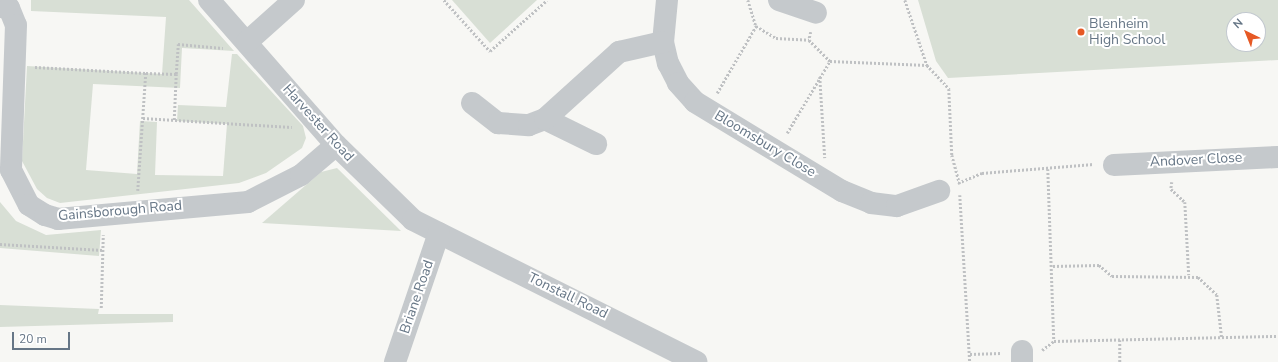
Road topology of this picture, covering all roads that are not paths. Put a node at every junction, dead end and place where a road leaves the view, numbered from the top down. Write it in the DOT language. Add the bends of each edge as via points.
graph roads {
  1 [pos="209,0"];
  2 [pos="294,0"];
  3 [pos="667,0"];
  4 [pos="779,0"];
  5 [pos="0,7"];
  6 [pos="816,13"];
  7 [pos="247,42"];
  8 [pos="663,42"];
  9 [pos="472,103"];
  10 [pos="545,119"];
  11 [pos="596,144"];
  12 [pos="336,145"];
  13 [pos="1278,156"];
  14 [pos="1114,165"];
  15 [pos="939,190"];
  16 [pos="439,233"];
  17 [pos="395,362"];
  18 [pos="696,362"];
  1 -- 7 [label="street, Harvester Road"];
  2 -- 7 [label="street"];
  3 -- 8 [label="street, Bloomsbury Close"];
  4 -- 6 [label="street"];
  5 -- 12 [label="street, Gainsborough Road" via="9,8 16,25 11,170 19,191 30,205 58,219 248,202 301,175"];
  7 -- 12 [label="street, Harvester Road"];
  8 -- 10 [label="street" via="620,52"];
  8 -- 15 [label="street, Bloomsbury Close" via="678,83 707,109 827,182 871,203 897,206"];
  9 -- 10 [label="street" via="498,123 529,125"];
  10 -- 11 [label="street"];
  12 -- 16 [label="street, Harvester Road" via="389,200 413,220"];
  13 -- 14 [label="street, Andover Close"];
  16 -- 17 [label="street, Briane Road"];
  16 -- 18 [label="street, Tonstall Road"];
}
